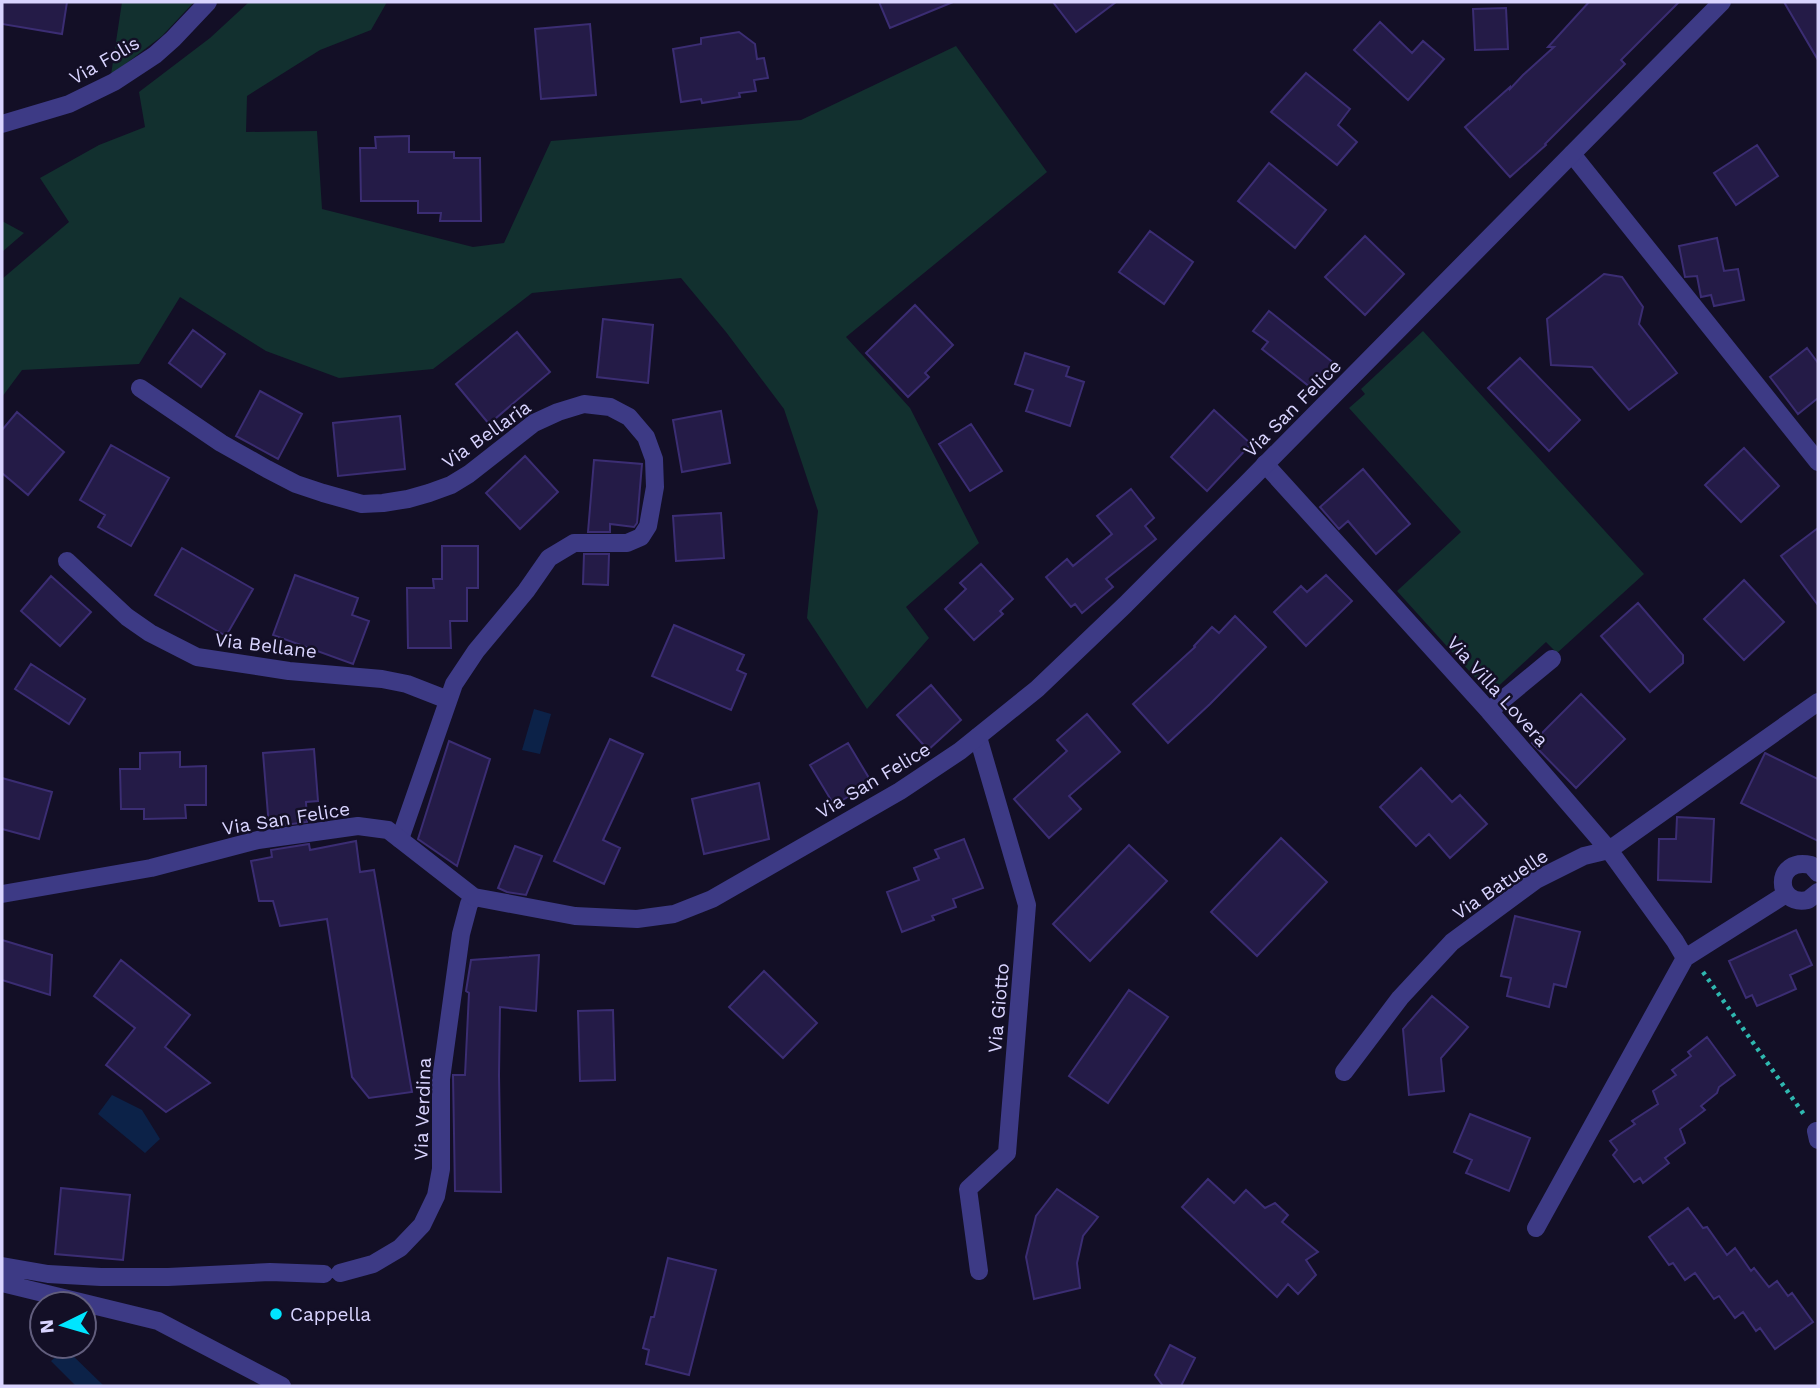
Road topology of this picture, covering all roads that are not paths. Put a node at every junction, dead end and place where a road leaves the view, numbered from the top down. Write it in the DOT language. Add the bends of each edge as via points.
graph roads {
  1 [pos="208,2"];
  2 [pos="1722,2"];
  3 [pos="2,124"];
  4 [pos="1572,154"];
  5 [pos="140,388"];
  6 [pos="1818,462"];
  7 [pos="1265,464"];
  8 [pos="67,561"];
  9 [pos="1552,659"];
  10 [pos="448,700"];
  11 [pos="1818,702"];
  12 [pos="1489,711"];
  13 [pos="978,737"];
  14 [pos="400,839"];
  15 [pos="1609,850"];
  16 [pos="1818,873"];
  17 [pos="1818,892"];
  18 [pos="2,894"];
  19 [pos="1786,894"];
  20 [pos="474,897"];
  21 [pos="1685,958"];
  22 [pos="1344,1072"];
  23 [pos="1536,1228"];
  24 [pos="2,1266"];
  25 [pos="979,1271"];
  26 [pos="2,1283"];
  27 [pos="282,1386"];
  1 -- 3 [label="street, Via Folis" via="155,55 114,82 69,104"];
  2 -- 4 [label="street, Via San Felice"];
  4 -- 6 [label="street"];
  4 -- 7 [label="street, Via San Felice"];
  5 -- 10 [label="street, Via Bellaria" via="267,469 296,484 362,503 408,499 451,485 534,423 558,412 584,404 610,407 629,417 646,437 654,459 653,506 641,537 627,543 574,543 549,558 476,652"];
  7 -- 12 [label="street, Via Villa Lovera"];
  7 -- 13 [label="street, Via San Felice" via="1037,690"];
  8 -- 10 [label="street, Via Bellane" via="127,617 197,657 382,679"];
  9 -- 12 [label="street"];
  10 -- 14 [label="street, Via Bellaria"];
  11 -- 15 [label="street, Via Batuelle"];
  12 -- 15 [label="street, Via Villa Lovera"];
  13 -- 20 [label="street, Via San Felice" via="900,791 712,899 674,914 637,919 575,916"];
  13 -- 25 [label="street, Via Giotto" via="1027,905 1007,1153 968,1189"];
  14 -- 18 [label="street, Via San Felice" via="388,830 358,826 258,840 151,867"];
  14 -- 20 [label="street, Via San Felice"];
  15 -- 21 [label="street, Via Villa Lovera"];
  15 -- 22 [label="street, Via Batuelle" via="1584,856 1536,880 1452,942 1400,998"];
  16 -- 19 [label="street" via="1803,863 1790,867 1783,879"];
  17 -- 19 [label="street" via="1802,902"];
  19 -- 21 [label="street"];
  20 -- 24 [label="street, Via Verdina" via="461,934 440,1079 441,1169 436,1196 422,1225 400,1248 373,1264 332,1274 101,1277"];
  21 -- 23 [label="street"];
  26 -- 27 [label="street" via="158,1321"];
}
